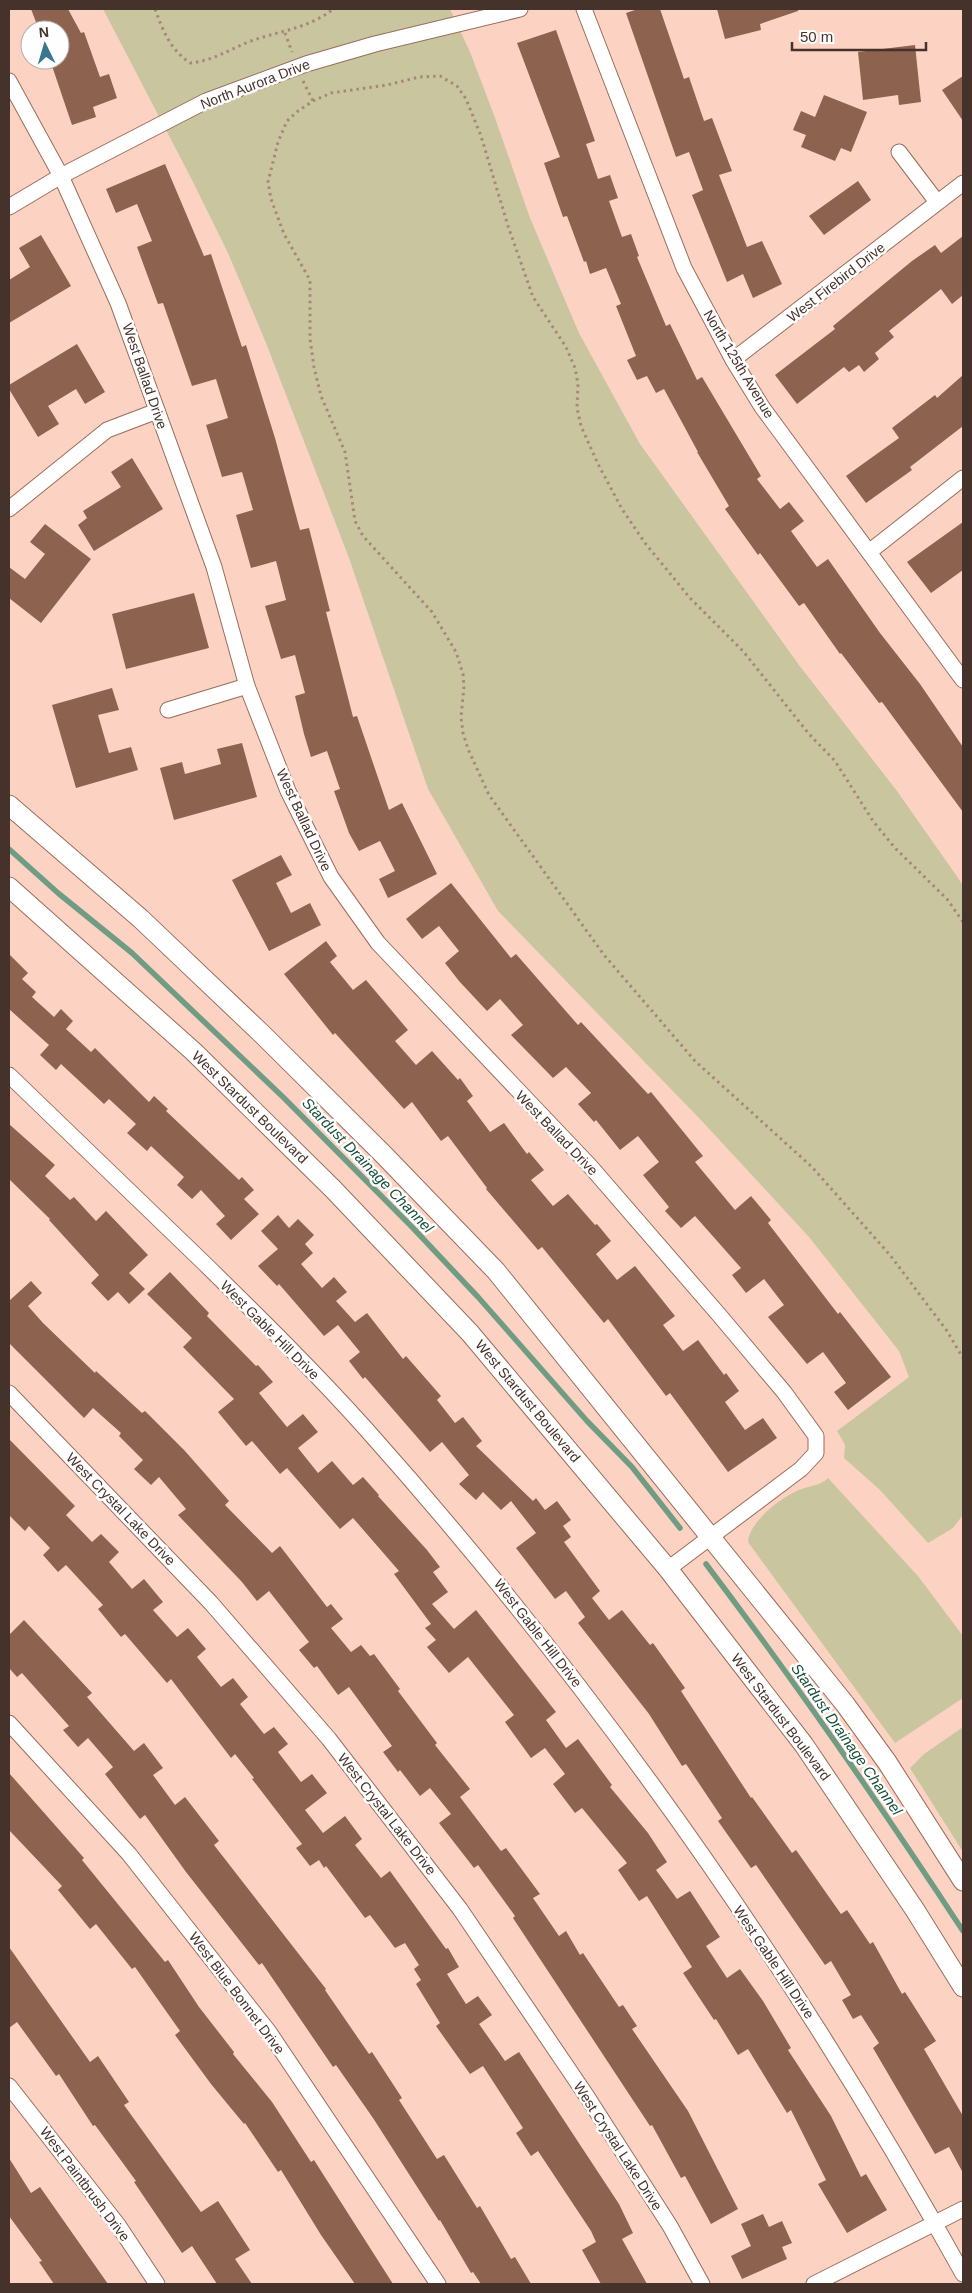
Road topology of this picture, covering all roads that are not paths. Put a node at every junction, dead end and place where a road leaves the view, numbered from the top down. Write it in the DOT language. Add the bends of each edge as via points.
graph roads {
  1 [pos="520,9"];
  2 [pos="584,9"];
  3 [pos="9,81"];
  4 [pos="899,152"];
  5 [pos="61,176"];
  6 [pos="963,183"];
  7 [pos="937,202"];
  8 [pos="9,207"];
  9 [pos="733,360"];
  10 [pos="157,411"];
  11 [pos="963,478"];
  12 [pos="9,509"];
  13 [pos="869,552"];
  14 [pos="963,680"];
  15 [pos="248,686"];
  16 [pos="168,710"];
  17 [pos="9,805"];
  18 [pos="9,888"];
  19 [pos="9,1075"];
  20 [pos="9,1393"];
  21 [pos="711,1538"];
  22 [pos="668,1569"];
  23 [pos="9,1723"];
  24 [pos="963,1881"];
  25 [pos="963,1988"];
  26 [pos="9,2086"];
  27 [pos="963,2209"];
  28 [pos="936,2224"];
  29 [pos="963,2274"];
  30 [pos="157,2284"];
  31 [pos="438,2284"];
  32 [pos="702,2284"];
  33 [pos="814,2284"];
  1 -- 5 [label="street, North Aurora Drive" via="296,67 206,101"];
  2 -- 9 [label="street, North 125th Avenue" via="684,268"];
  3 -- 5 [label="street, West Ballad Drive"];
  4 -- 7 [label="street"];
  5 -- 8 [label="street, North Aurora Drive"];
  5 -- 10 [label="street, West Ballad Drive" via="118,303"];
  6 -- 7 [label="street, West Firebird Drive"];
  7 -- 9 [label="street, West Firebird Drive"];
  9 -- 13 [label="street, North 125th Avenue" via="762,407"];
  10 -- 12 [label="street" via="108,430"];
  10 -- 15 [label="street, West Ballad Drive" via="214,567"];
  11 -- 13 [label="street"];
  13 -- 14 [label="street, North 125th Avenue"];
  15 -- 16 [label="street"];
  15 -- 21 [label="street, West Ballad Drive" via="288,791 327,868 378,943 590,1166 784,1392 816,1436 816,1452 802,1469"];
  17 -- 21 [label="street" via="141,919 262,1034 496,1271"];
  18 -- 22 [label="street, West Stardust Boulevard" via="194,1052 333,1188 470,1333"];
  19 -- 28 [label="street, West Gable Hill Drive" via="277,1335 364,1427 484,1566 653,1783 793,1987"];
  20 -- 32 [label="street, West Crystal Lake Drive" via="211,1603 329,1739 460,1909 588,2098 670,2226"];
  21 -- 22 [label="street, West Ballad Drive"];
  21 -- 24 [label="street" via="846,1704"];
  22 -- 25 [label="street, West Stardust Boulevard" via="804,1745 915,1910"];
  23 -- 31 [label="street, West Blue Bonnet Drive" via="129,1854 269,2032"];
  26 -- 30 [label="street, West Paintbrush Drive" via="118,2225"];
  27 -- 28 [label="street"];
  28 -- 29 [label="street, West Gable Hill Drive"];
  28 -- 33 [label="street"];
}
